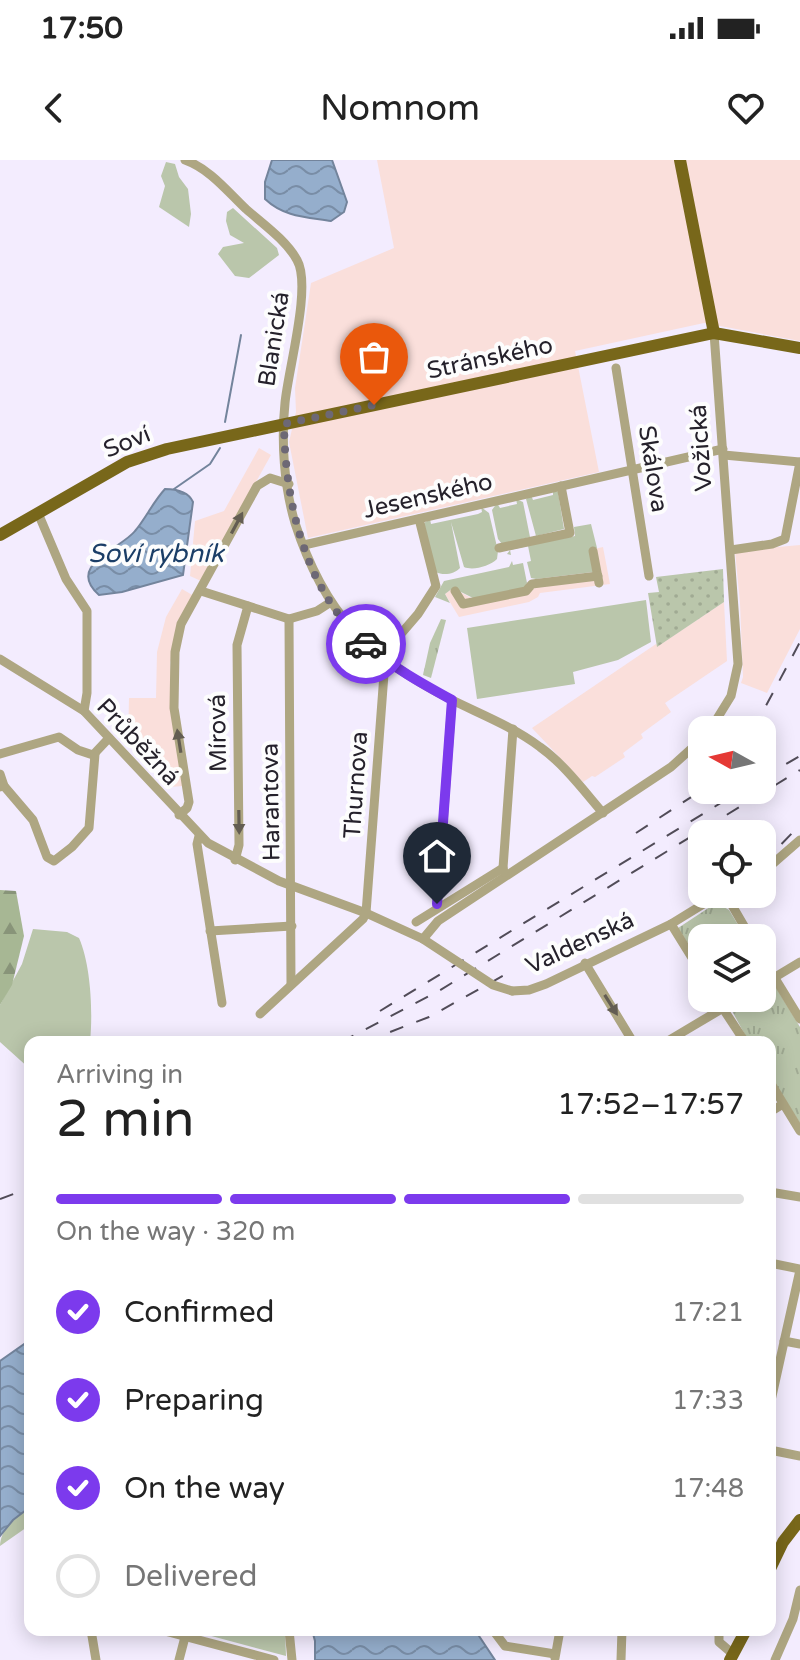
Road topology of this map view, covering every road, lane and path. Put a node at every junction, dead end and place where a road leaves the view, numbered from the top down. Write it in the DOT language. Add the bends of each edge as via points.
graph roads {
  1 [pos="185,160"];
  2 [pos="680,160"];
  3 [pos="714,333"];
  4 [pos="800,348"];
  5 [pos="616,368"];
  6 [pos="284,424"];
  7 [pos="724,452"];
  8 [pos="285,462"];
  9 [pos="800,462"];
  10 [pos="633,470"];
  11 [pos="270,478"];
  12 [pos="289,484"];
  13 [pos="561,486"];
  14 [pos="38,513"];
  15 [pos="419,519"];
  16 [pos="0,535"];
  17 [pos="304,545"];
  18 [pos="499,548"];
  19 [pos="731,550"];
  20 [pos="593,551"];
  21 [pos="649,576"];
  22 [pos="201,591"];
  23 [pos="455,591"];
  24 [pos="331,602"];
  25 [pos="248,606"];
  26 [pos="289,619"];
  27 [pos="0,659"];
  28 [pos="383,659"];
  29 [pos="452,700"];
  30 [pos="84,711"];
  31 [pos="719,716"];
  32 [pos="513,729"];
  33 [pos="109,738"];
  34 [pos="688,752"];
  35 [pos="0,754"];
  36 [pos="95,754"];
  37 [pos="0,774"];
  38 [pos="2,786"];
  39 [pos="603,813"];
  40 [pos="179,815"];
  41 [pos="199,836"];
  42 [pos="800,840"];
  43 [pos="235,860"];
  44 [pos="776,861"];
  45 [pos="504,872"];
  46 [pos="292,886"];
  47 [pos="437,908"];
  48 [pos="697,908"];
  49 [pos="366,913"];
  50 [pos="416,922"];
  51 [pos="671,924"];
  52 [pos="292,926"];
  53 [pos="210,931"];
  54 [pos="423,939"];
  55 [pos="688,951"];
  56 [pos="800,962"];
  57 [pos="585,963"];
  58 [pos="776,977"];
  59 [pos="776,981"];
  60 [pos="291,984"];
  61 [pos="222,1003"];
  62 [pos="716,1012"];
  63 [pos="726,1012"];
  64 [pos="260,1014"];
  65 [pos="800,1019"];
  66 [pos="629,1036"];
  67 [pos="676,1036"];
  68 [pos="741,1036"];
  69 [pos="776,1092"];
  70 [pos="783,1104"];
  71 [pos="776,1108"];
  72 [pos="800,1131"];
  73 [pos="776,1193"];
  74 [pos="800,1197"];
  75 [pos="776,1264"];
  76 [pos="800,1269"];
  77 [pos="784,1341"];
  78 [pos="800,1344"];
  79 [pos="776,1376"];
  80 [pos="776,1451"];
  81 [pos="800,1456"];
  82 [pos="800,1520"];
  83 [pos="776,1557"];
  84 [pos="800,1590"];
  85 [pos="92,1636"];
  86 [pos="182,1636"];
  87 [pos="290,1636"];
  88 [pos="498,1636"];
  89 [pos="559,1636"];
  90 [pos="622,1636"];
  91 [pos="719,1636"];
  92 [pos="743,1636"];
  93 [pos="185,1637"];
  94 [pos="555,1657"];
  95 [pos="732,1657"];
  96 [pos="96,1660"];
  97 [pos="179,1660"];
  98 [pos="274,1660"];
  99 [pos="292,1660"];
  100 [pos="621,1660"];
  101 [pos="775,1660"];
  1 -- 6 [label="street, Blanická" via="207,172 285,244 301,270"];
  2 -- 3 [label="main road, Vožická"];
  3 -- 4 [label="main road"];
  3 -- 6 [label="main road, Stránského"];
  3 -- 7 [label="street, Vožická"];
  5 -- 10 [label="street, Skálova"];
  6 -- 8 [label="street, Blanická"];
  6 -- 14 [label="main road, Soví" via="141,456"];
  7 -- 9 [label="street, Jesenského"];
  7 -- 10 [label="street, Jesenského"];
  7 -- 19 [label="street, Vožická"];
  8 -- 11 [label="street"];
  8 -- 12 [label="street, Blanická"];
  9 -- 19 [label="street" via="785,539"];
  10 -- 13 [label="street, Jesenského"];
  10 -- 21 [label="street, Skálova"];
  11 -- 12 [label="street"];
  22 -- 11 [label="street, one-way" via="254,491"];
  12 -- 17 [label="street, Blanická"];
  13 -- 15 [label="street, Jesenského"];
  13 -- 18 [label="street" via="570,533"];
  14 -- 16 [label="main road, Soví"];
  14 -- 30 [label="street" via="66,579 87,611"];
  15 -- 17 [label="street, Jesenského"];
  15 -- 28 [label="street" via="436,586"];
  17 -- 24 [label="street, Blanická"];
  19 -- 31 [label="street, Vožická" via="737,673"];
  20 -- 23 [label="street" via="599,579 532,584 526,591 463,604"];
  22 -- 25 [label="street"];
  40 -- 22 [label="street, one-way" via="189,802 174,708 175,652 181,624"];
  24 -- 26 [label="street"];
  24 -- 28 [label="street, Blanická" via="355,635"];
  25 -- 26 [label="street"];
  25 -- 43 [label="street, Mírová, one-way" via="237,645"];
  26 -- 46 [label="street, Harantova"];
  27 -- 30 [label="street, Průběžná"];
  28 -- 29 [label="street, Blanická"];
  28 -- 49 [label="street, Thurnova"];
  29 -- 32 [label="street, Blanická"];
  29 -- 47 [label="street"];
  30 -- 33 [label="street, Průběžná"];
  32 -- 39 [label="street, Blanická" via="543,749"];
  32 -- 45 [label="street"];
  33 -- 36 [label="street"];
  33 -- 40 [label="street, Průběžná"];
  34 -- 39 [label="street"];
  35 -- 36 [label="street" via="59,737"];
  36 -- 38 [label="street" via="89,828 54,861 47,857 33,820"];
  37 -- 38 [label="street"];
  39 -- 45 [label="street"];
  40 -- 41 [label="street, Průběžná"];
  41 -- 43 [label="street, Průběžná"];
  41 -- 53 [label="street"];
  42 -- 44 [label="street"];
  43 -- 46 [label="street, Průběžná"];
  45 -- 47 [label="street"];
  45 -- 54 [label="street" via="438,921"];
  46 -- 49 [label="street, Valdenská"];
  46 -- 52 [label="street, Harantova"];
  47 -- 50 [label="street"];
  48 -- 51 [label="street, Valdenská"];
  49 -- 54 [label="street, Valdenská"];
  49 -- 60 [label="street"];
  51 -- 55 [label="street"];
  51 -- 57 [label="street, Valdenská"];
  52 -- 53 [label="street"];
  52 -- 60 [label="street, Harantova"];
  53 -- 61 [label="street"];
  54 -- 57 [label="street, Valdenská, bridge" via="493,985 512,991 537,987"];
  56 -- 58 [label="street"];
  57 -- 66 [label="street, one-way"];
  59 -- 65 [label="street"];
  60 -- 64 [label="street"];
  62 -- 67 [label="street"];
  63 -- 68 [label="street"];
  69 -- 70 [label="street"];
  70 -- 71 [label="street"];
  70 -- 72 [label="street"];
  73 -- 74 [label="street"];
  75 -- 76 [label="street"];
  76 -- 77 [label="street"];
  77 -- 78 [label="street"];
  77 -- 79 [label="street"];
  80 -- 81 [label="street"];
  82 -- 83 [label="main road"];
  84 -- 101 [label="street"];
  85 -- 96 [label="street"];
  86 -- 93 [label="street"];
  87 -- 99 [label="street"];
  88 -- 94 [label="street" via="505,1646"];
  89 -- 94 [label="street"];
  90 -- 100 [label="street"];
  91 -- 95 [label="street"];
  92 -- 95 [label="main road"];
  93 -- 97 [label="street"];
  93 -- 98 [label="street"];
}
